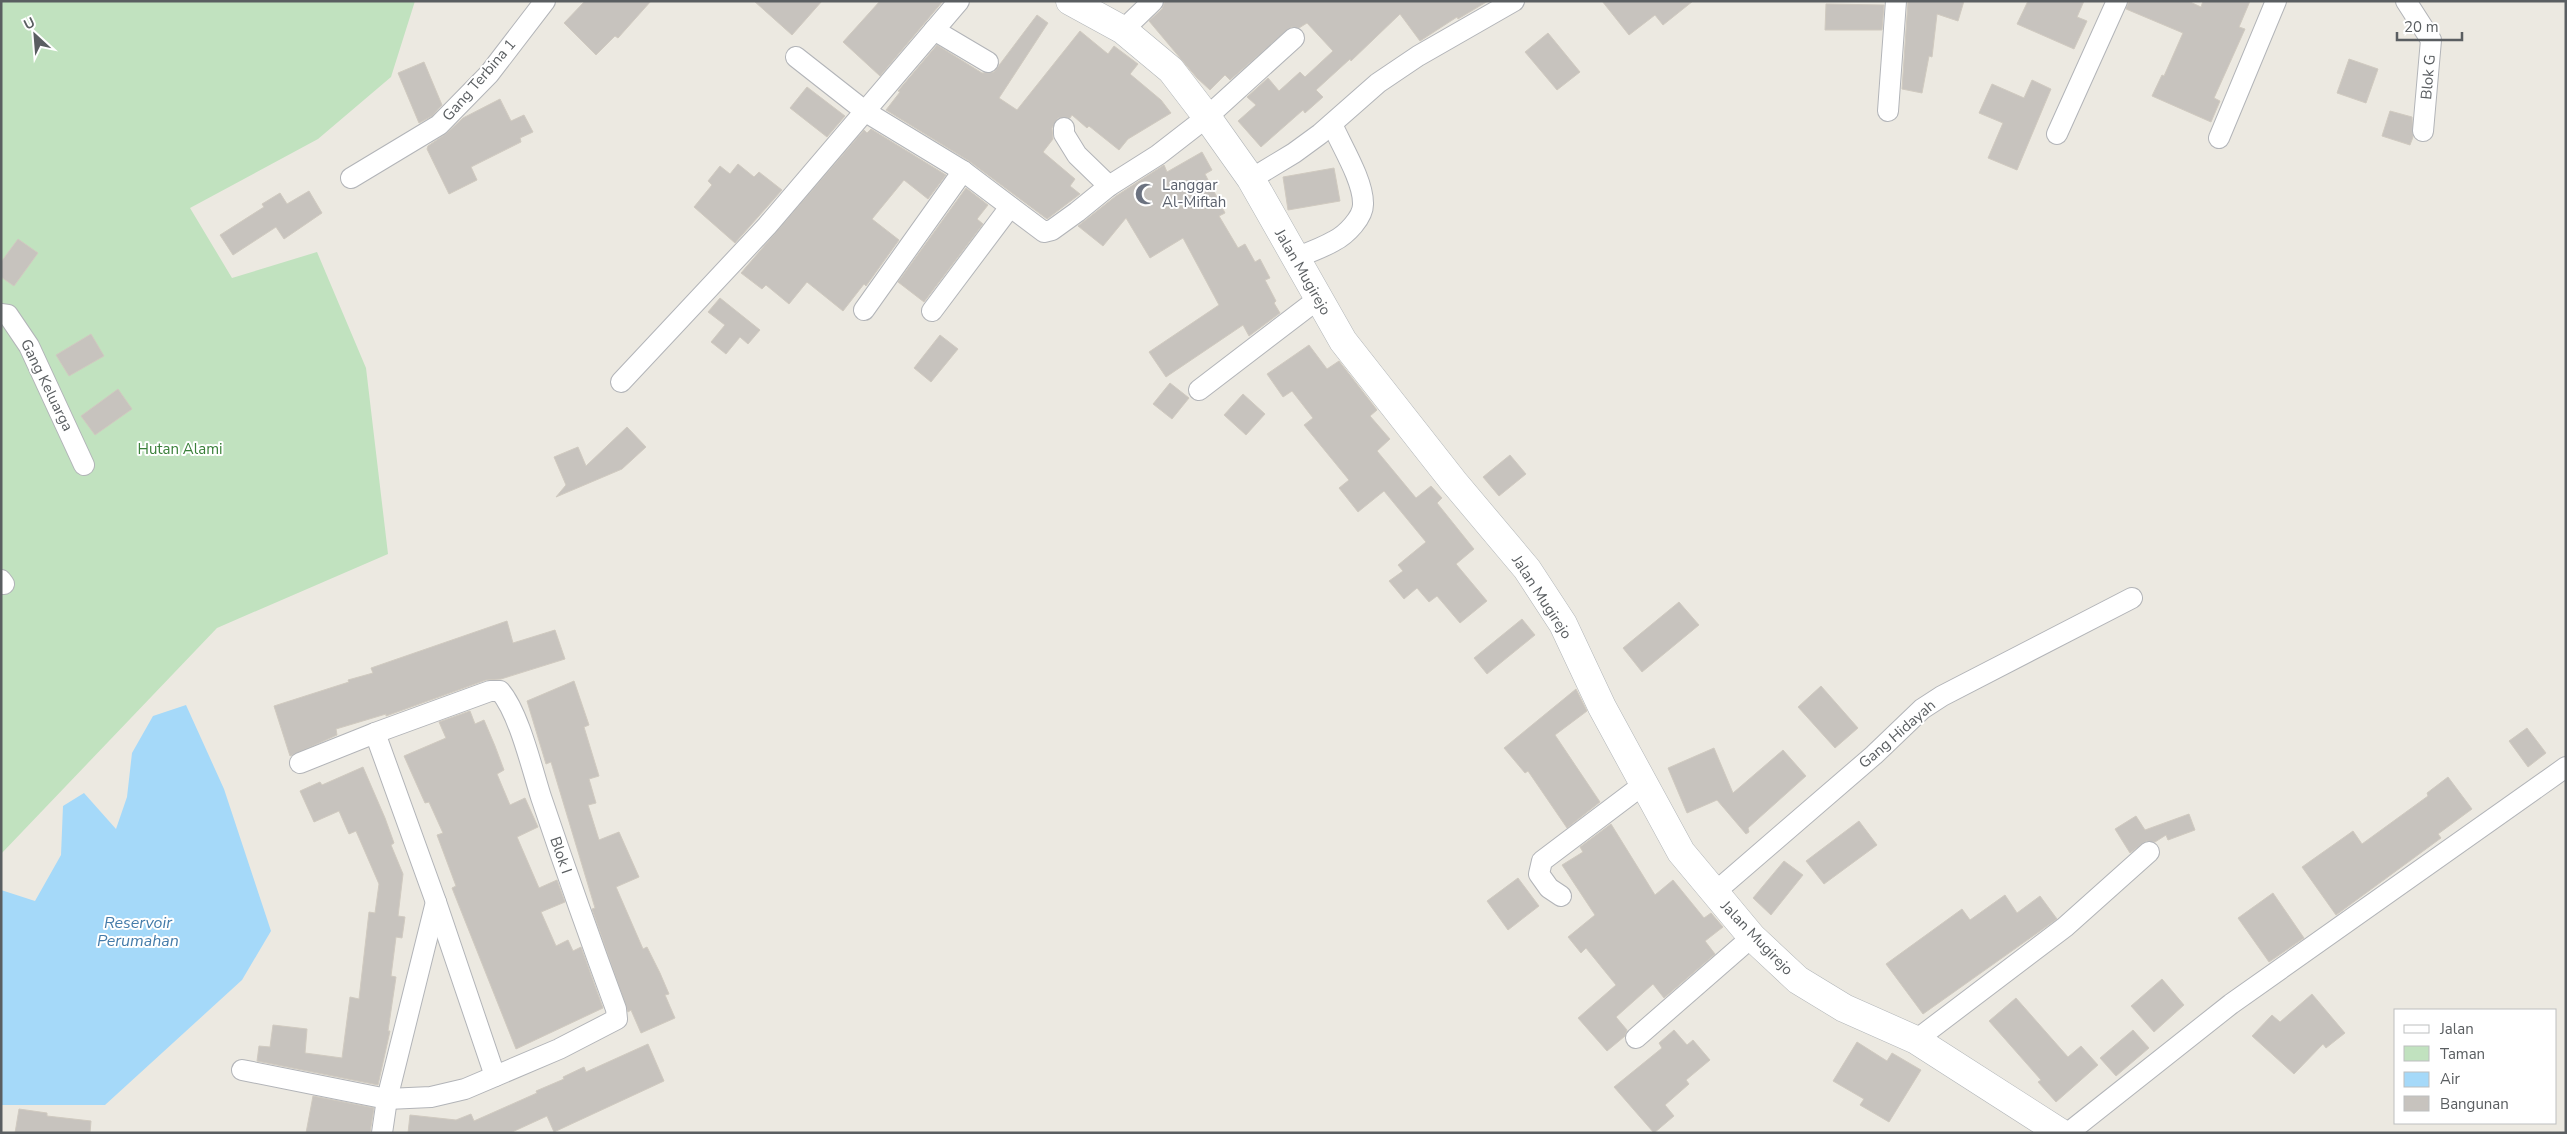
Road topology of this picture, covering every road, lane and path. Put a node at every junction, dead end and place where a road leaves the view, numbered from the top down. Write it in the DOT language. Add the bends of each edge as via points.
graph roads {
  1 [pos="545,1"];
  2 [pos="958,1"];
  3 [pos="1070,1"];
  4 [pos="1153,1"];
  5 [pos="1514,1"];
  6 [pos="1896,1"];
  7 [pos="2117,1"];
  8 [pos="2276,1"];
  9 [pos="2406,1"];
  10 [pos="934,30"];
  11 [pos="1123,30"];
  12 [pos="1294,38"];
  13 [pos="796,57"];
  14 [pos="988,62"];
  15 [pos="1888,111"];
  16 [pos="866,112"];
  17 [pos="1207,117"];
  18 [pos="1332,124"];
  19 [pos="1064,128"];
  20 [pos="2423,131"];
  21 [pos="2057,134"];
  22 [pos="2219,138"];
  23 [pos="963,171"];
  24 [pos="351,178"];
  25 [pos="1251,179"];
  26 [pos="1109,186"];
  27 [pos="1010,207"];
  28 [pos="1295,258"];
  29 [pos="1318,299"];
  30 [pos="864,310"];
  31 [pos="932,311"];
  32 [pos="1,314"];
  33 [pos="621,382"];
  34 [pos="1199,390"];
  35 [pos="84,465"];
  36 [pos="2132,598"];
  37 [pos="374,733"];
  38 [pos="300,763"];
  39 [pos="2566,767"];
  40 [pos="1644,784"];
  41 [pos="2149,852"];
  42 [pos="1714,893"];
  43 [pos="1561,896"];
  44 [pos="436,902"];
  45 [pos="1752,937"];
  46 [pos="1636,1038"];
  47 [pos="1916,1040"];
  48 [pos="242,1070"];
  49 [pos="495,1076"];
  50 [pos="387,1099"];
  51 [pos="382,1133"];
  52 [pos="2061,1133"];
  53 [pos="2068,1133"];
  1 -- 24 [label="street, Gang Terbina 1" via="489,74 439,125"];
  2 -- 10 [label="street"];
  3 -- 11 [label="street, Jalan Mugirejo"];
  4 -- 11 [label="street"];
  5 -- 18 [label="street" via="1410,61 1378,83"];
  6 -- 15 [label="street"];
  7 -- 21 [label="street"];
  8 -- 22 [label="street"];
  9 -- 20 [label="street, Blok G" via="2431,40"];
  10 -- 14 [label="street"];
  10 -- 16 [label="street"];
  11 -- 17 [label="street, Jalan Mugirejo" via="1171,70"];
  12 -- 17 [label="street"];
  13 -- 16 [label="street"];
  16 -- 23 [label="street"];
  16 -- 33 [label="street" via="767,226"];
  17 -- 25 [label="street, Jalan Mugirejo"];
  17 -- 26 [label="street" via="1158,155"];
  18 -- 25 [label="street" via="1294,153"];
  18 -- 28 [label="street" via="1360,188 1361,213 1335,241"];
  19 -- 26 [label="street" via="1064,134 1077,155"];
  23 -- 27 [label="street"];
  23 -- 30 [label="street"];
  25 -- 28 [label="street, Jalan Mugirejo"];
  26 -- 27 [label="street" via="1047,231 1038,229"];
  27 -- 31 [label="street"];
  28 -- 29 [label="street, Jalan Mugirejo"];
  29 -- 34 [label="street"];
  29 -- 40 [label="street, Jalan Mugirejo" via="1348,348 1527,569 1563,624 1602,708"];
  32 -- 35 [label="street, Gang Keluarga" via="8,315 29,346"];
  36 -- 42 [label="street, Gang Hidayah" via="1922,709 1874,755"];
  37 -- 38 [label="street, Blok I"];
  37 -- 44 [label="street"];
  37 -- 49 [label="street, Blok I" via="490,691 500,691 508,702 523,744 617,1019 559,1049"];
  39 -- 53 [label="street" via="2231,1004"];
  40 -- 42 [label="street, Jalan Mugirejo" via="1681,852"];
  40 -- 43 [label="street" via="1542,861 1539,874 1542,880"];
  41 -- 47 [label="street" via="2065,927"];
  42 -- 45 [label="street, Jalan Mugirejo"];
  44 -- 49 [label="street"];
  44 -- 50 [label="street"];
  45 -- 46 [label="street"];
  45 -- 47 [label="street, Jalan Mugirejo" via="1798,980 1844,1008"];
  47 -- 52 [label="street, Jalan Mugirejo"];
  48 -- 50 [label="street, Blok I"];
  49 -- 50 [label="street, Blok I" via="465,1089 431,1097"];
  50 -- 51 [label="street"];
}
